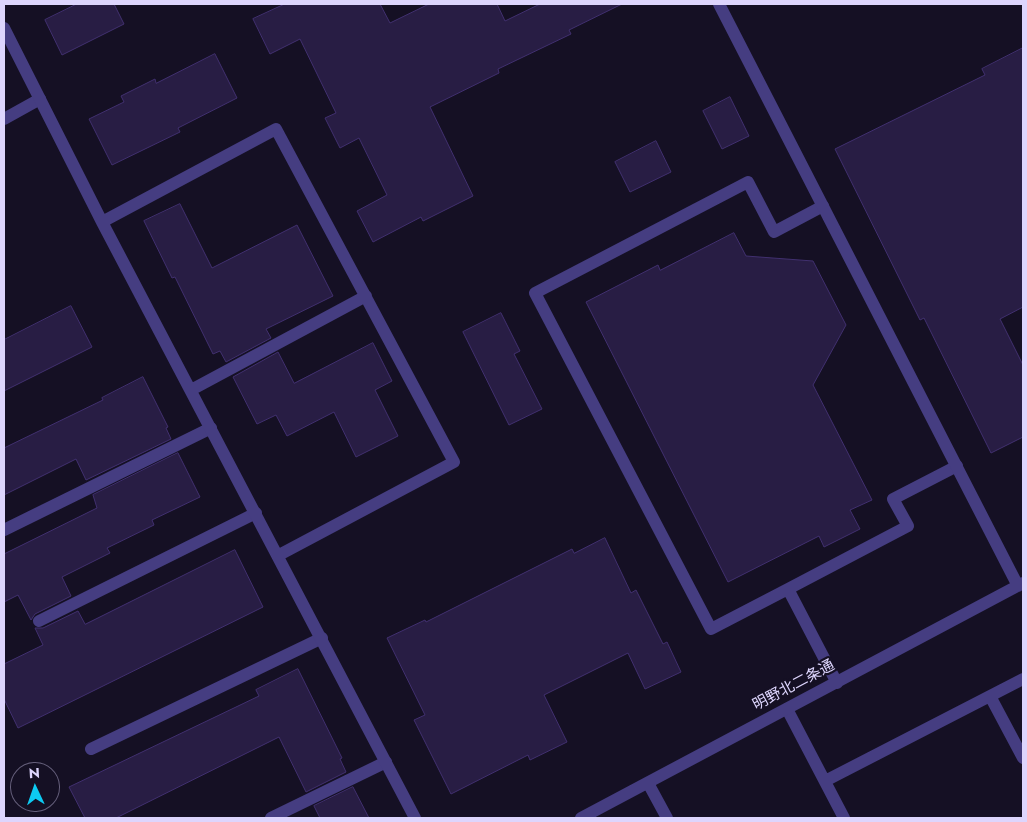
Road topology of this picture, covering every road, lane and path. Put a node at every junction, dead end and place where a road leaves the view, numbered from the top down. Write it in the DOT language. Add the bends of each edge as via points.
graph roads {
  1 [pos="719,4"];
  2 [pos="4,28"];
  3 [pos="40,99"];
  4 [pos="4,118"];
  5 [pos="823,206"];
  6 [pos="102,222"];
  7 [pos="366,296"];
  8 [pos="192,390"];
  9 [pos="211,428"];
  10 [pos="956,466"];
  11 [pos="256,513"];
  12 [pos="4,530"];
  13 [pos="279,555"];
  14 [pos="1021,584"];
  15 [pos="788,589"];
  16 [pos="39,621"];
  17 [pos="322,638"];
  18 [pos="1023,679"];
  19 [pos="837,682"];
  20 [pos="990,696"];
  21 [pos="787,709"];
  22 [pos="91,749"];
  23 [pos="1023,758"];
  24 [pos="386,762"];
  25 [pos="825,781"];
  26 [pos="648,783"];
  27 [pos="271,818"];
  28 [pos="415,818"];
  29 [pos="581,818"];
  30 [pos="667,818"];
  31 [pos="844,818"];
  1 -- 5 [label="street"];
  2 -- 3 [label="street"];
  3 -- 4 [label="street"];
  3 -- 6 [label="street"];
  5 -- 10 [label="street"];
  5 -- 15 [label="street" via="774,232 748,182 536,293 711,629"];
  6 -- 7 [label="street" via="276,129"];
  6 -- 8 [label="street"];
  7 -- 8 [label="street"];
  7 -- 13 [label="street" via="454,462"];
  8 -- 9 [label="street"];
  9 -- 11 [label="street"];
  9 -- 12 [label="street"];
  10 -- 14 [label="street"];
  10 -- 15 [label="street" via="893,499 908,526"];
  11 -- 13 [label="street"];
  11 -- 16 [label="street"];
  13 -- 17 [label="street"];
  14 -- 19 [label="street, 明野北二条通"];
  15 -- 19 [label="street"];
  17 -- 22 [label="street"];
  17 -- 24 [label="street"];
  18 -- 20 [label="street"];
  19 -- 21 [label="street, 明野北二条通"];
  20 -- 23 [label="street"];
  20 -- 25 [label="street"];
  21 -- 25 [label="street"];
  21 -- 26 [label="street, 明野北二条通"];
  24 -- 27 [label="street"];
  24 -- 28 [label="street"];
  25 -- 31 [label="street"];
  26 -- 29 [label="street, 明野北二条通"];
  26 -- 30 [label="street"];
}
